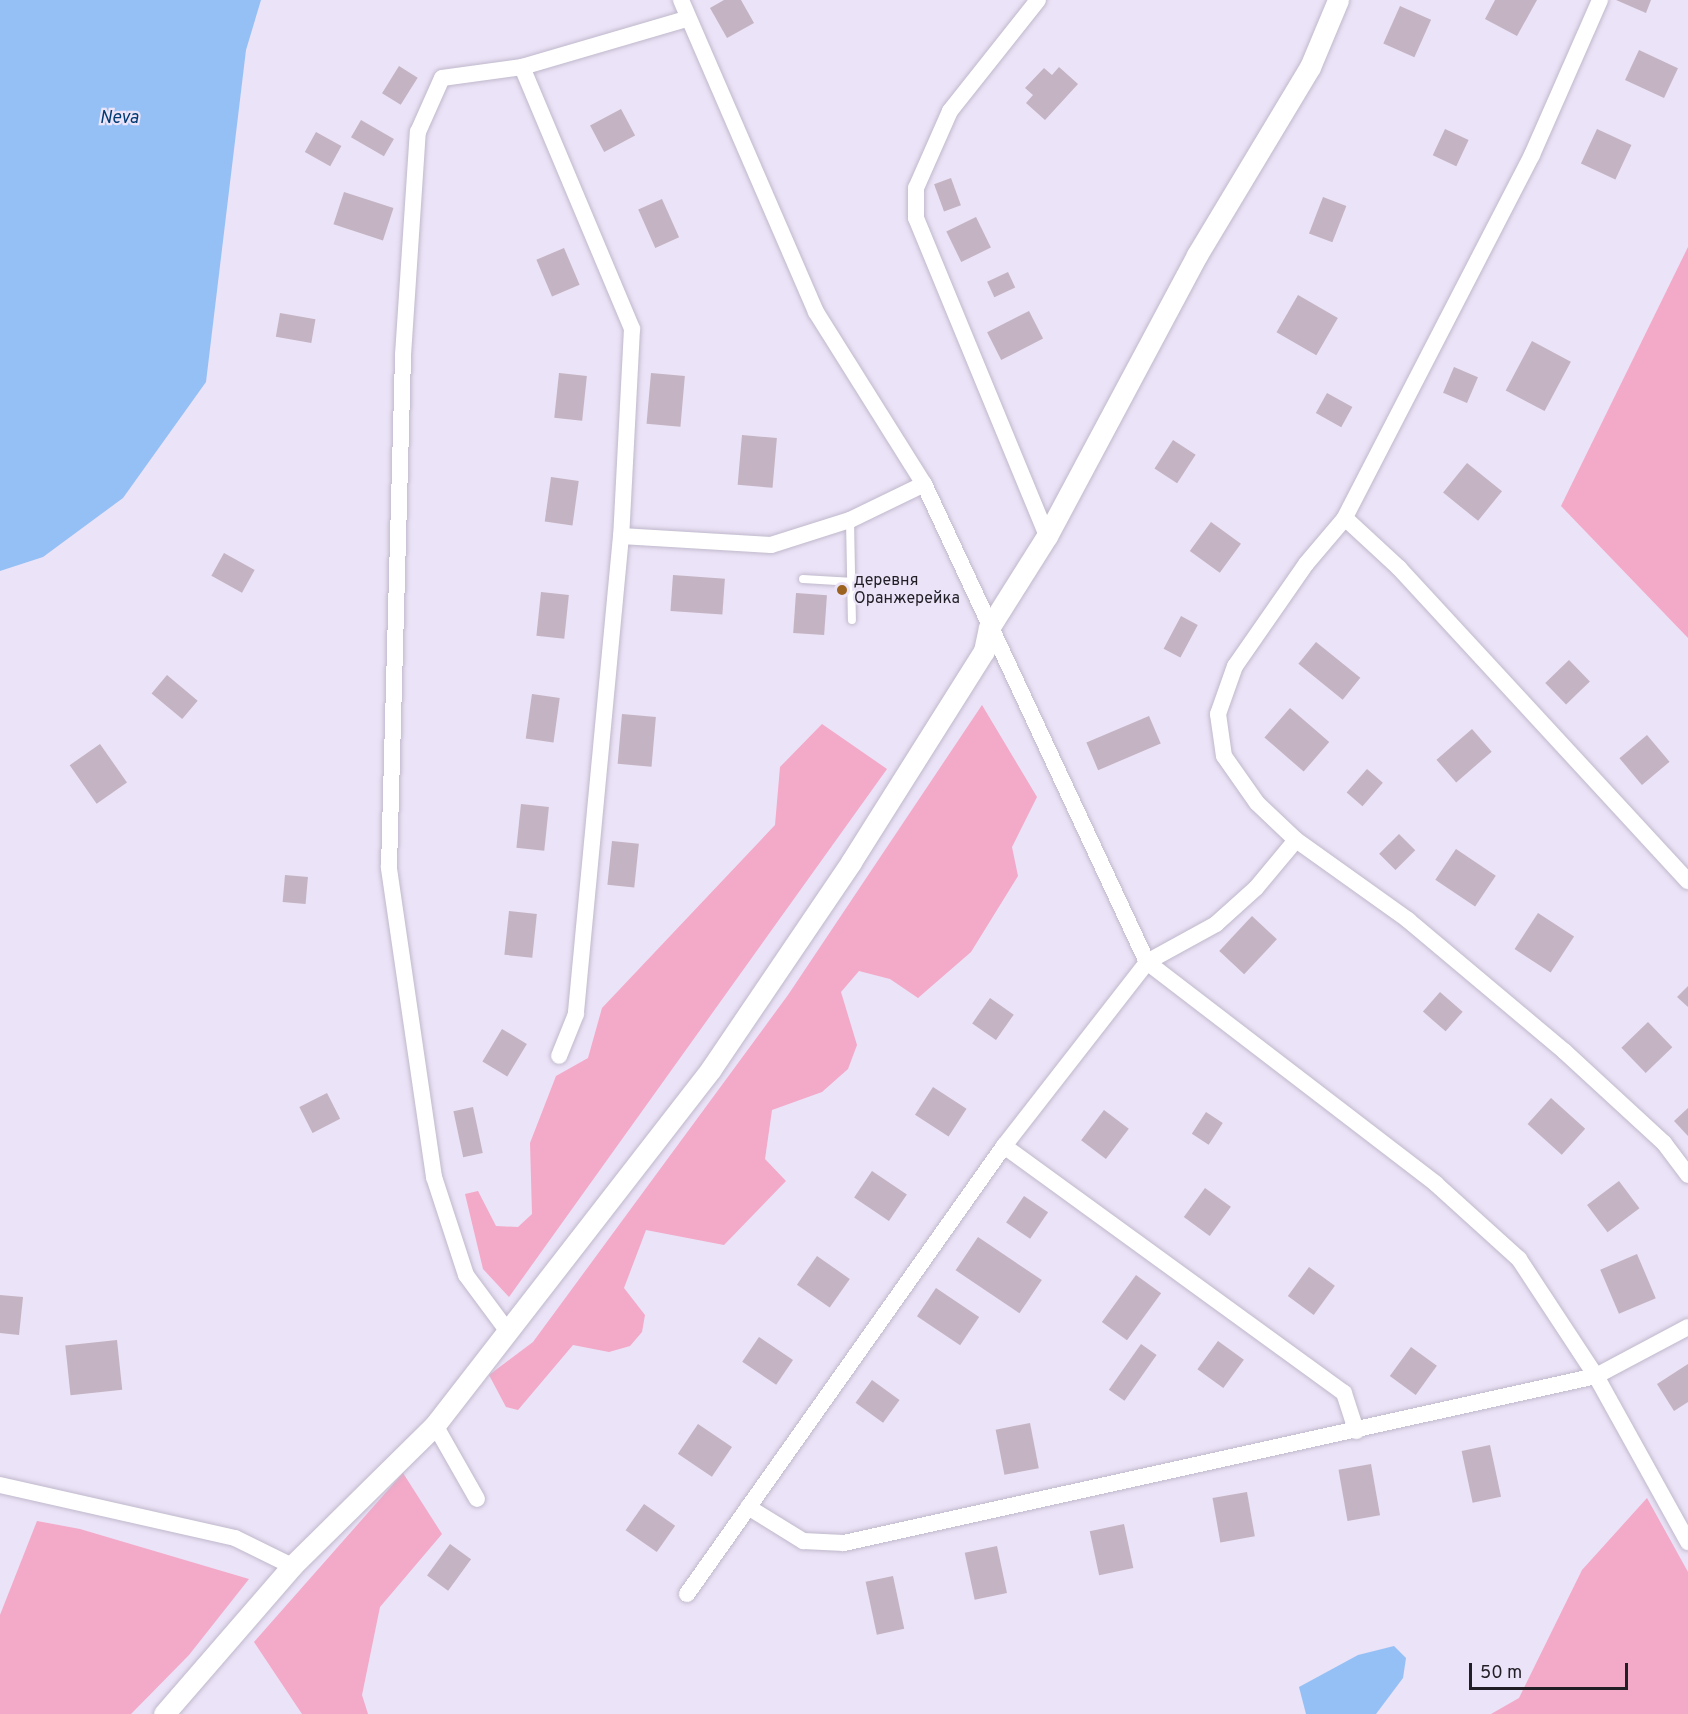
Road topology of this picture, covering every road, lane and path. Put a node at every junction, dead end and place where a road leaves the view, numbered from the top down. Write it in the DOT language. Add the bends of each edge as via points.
graph roads {
  1 [pos="681,0"];
  2 [pos="1038,0"];
  3 [pos="1338,0"];
  4 [pos="1600,0"];
  5 [pos="686,18"];
  6 [pos="522,67"];
  7 [pos="924,484"];
  8 [pos="1345,518"];
  9 [pos="850,520"];
  10 [pos="621,536"];
  11 [pos="1047,536"];
  12 [pos="803,579"];
  13 [pos="854,582"];
  14 [pos="852,620"];
  15 [pos="988,628"];
  16 [pos="1296,840"];
  17 [pos="1688,881"];
  18 [pos="1147,962"];
  19 [pos="559,1056"];
  20 [pos="1004,1146"];
  21 [pos="1688,1174"];
  22 [pos="1688,1327"];
  23 [pos="506,1329"];
  24 [pos="1596,1376"];
  25 [pos="435,1425"];
  26 [pos="1356,1431"];
  27 [pos="0,1485"];
  28 [pos="477,1499"];
  29 [pos="748,1507"];
  30 [pos="1688,1542"];
  31 [pos="292,1566"];
  32 [pos="687,1593"];
  33 [pos="164,1714"];
  1 -- 5 [label="street"];
  2 -- 11 [label="street" via="950,111 916,188 916,218"];
  3 -- 11 [label="street" via="1310,67 1197,255"];
  4 -- 8 [label="street" via="1532,155"];
  5 -- 6 [label="street"];
  5 -- 7 [label="street" via="816,312"];
  6 -- 10 [label="street" via="632,329"];
  6 -- 23 [label="street" via="442,78 418,132 403,355 389,867 434,1177 466,1275"];
  7 -- 9 [label="street"];
  7 -- 15 [label="street"];
  8 -- 16 [label="street" via="1306,564 1235,666 1218,714 1224,756 1257,803"];
  8 -- 17 [label="street" via="1399,568"];
  9 -- 10 [label="street" via="771,545"];
  9 -- 13 [label="lane"];
  10 -- 19 [label="street" via="576,1014"];
  11 -- 15 [label="street"];
  12 -- 13 [label="lane"];
  13 -- 14 [label="lane"];
  15 -- 18 [label="street"];
  15 -- 23 [label="street" via="984,651 851,862 711,1069"];
  16 -- 18 [label="street" via="1256,888 1216,924"];
  16 -- 21 [label="street" via="1408,920 1564,1051 1664,1143"];
  18 -- 20 [label="street"];
  18 -- 24 [label="street" via="1436,1184 1519,1259"];
  20 -- 26 [label="street" via="1344,1393"];
  20 -- 29 [label="street"];
  22 -- 24 [label="street"];
  23 -- 25 [label="street"];
  24 -- 26 [label="street"];
  24 -- 30 [label="street"];
  25 -- 28 [label="street"];
  25 -- 31 [label="street"];
  26 -- 29 [label="street" via="844,1543 803,1540"];
  27 -- 31 [label="street" via="235,1538"];
  29 -- 32 [label="street"];
  31 -- 33 [label="street"];
}
